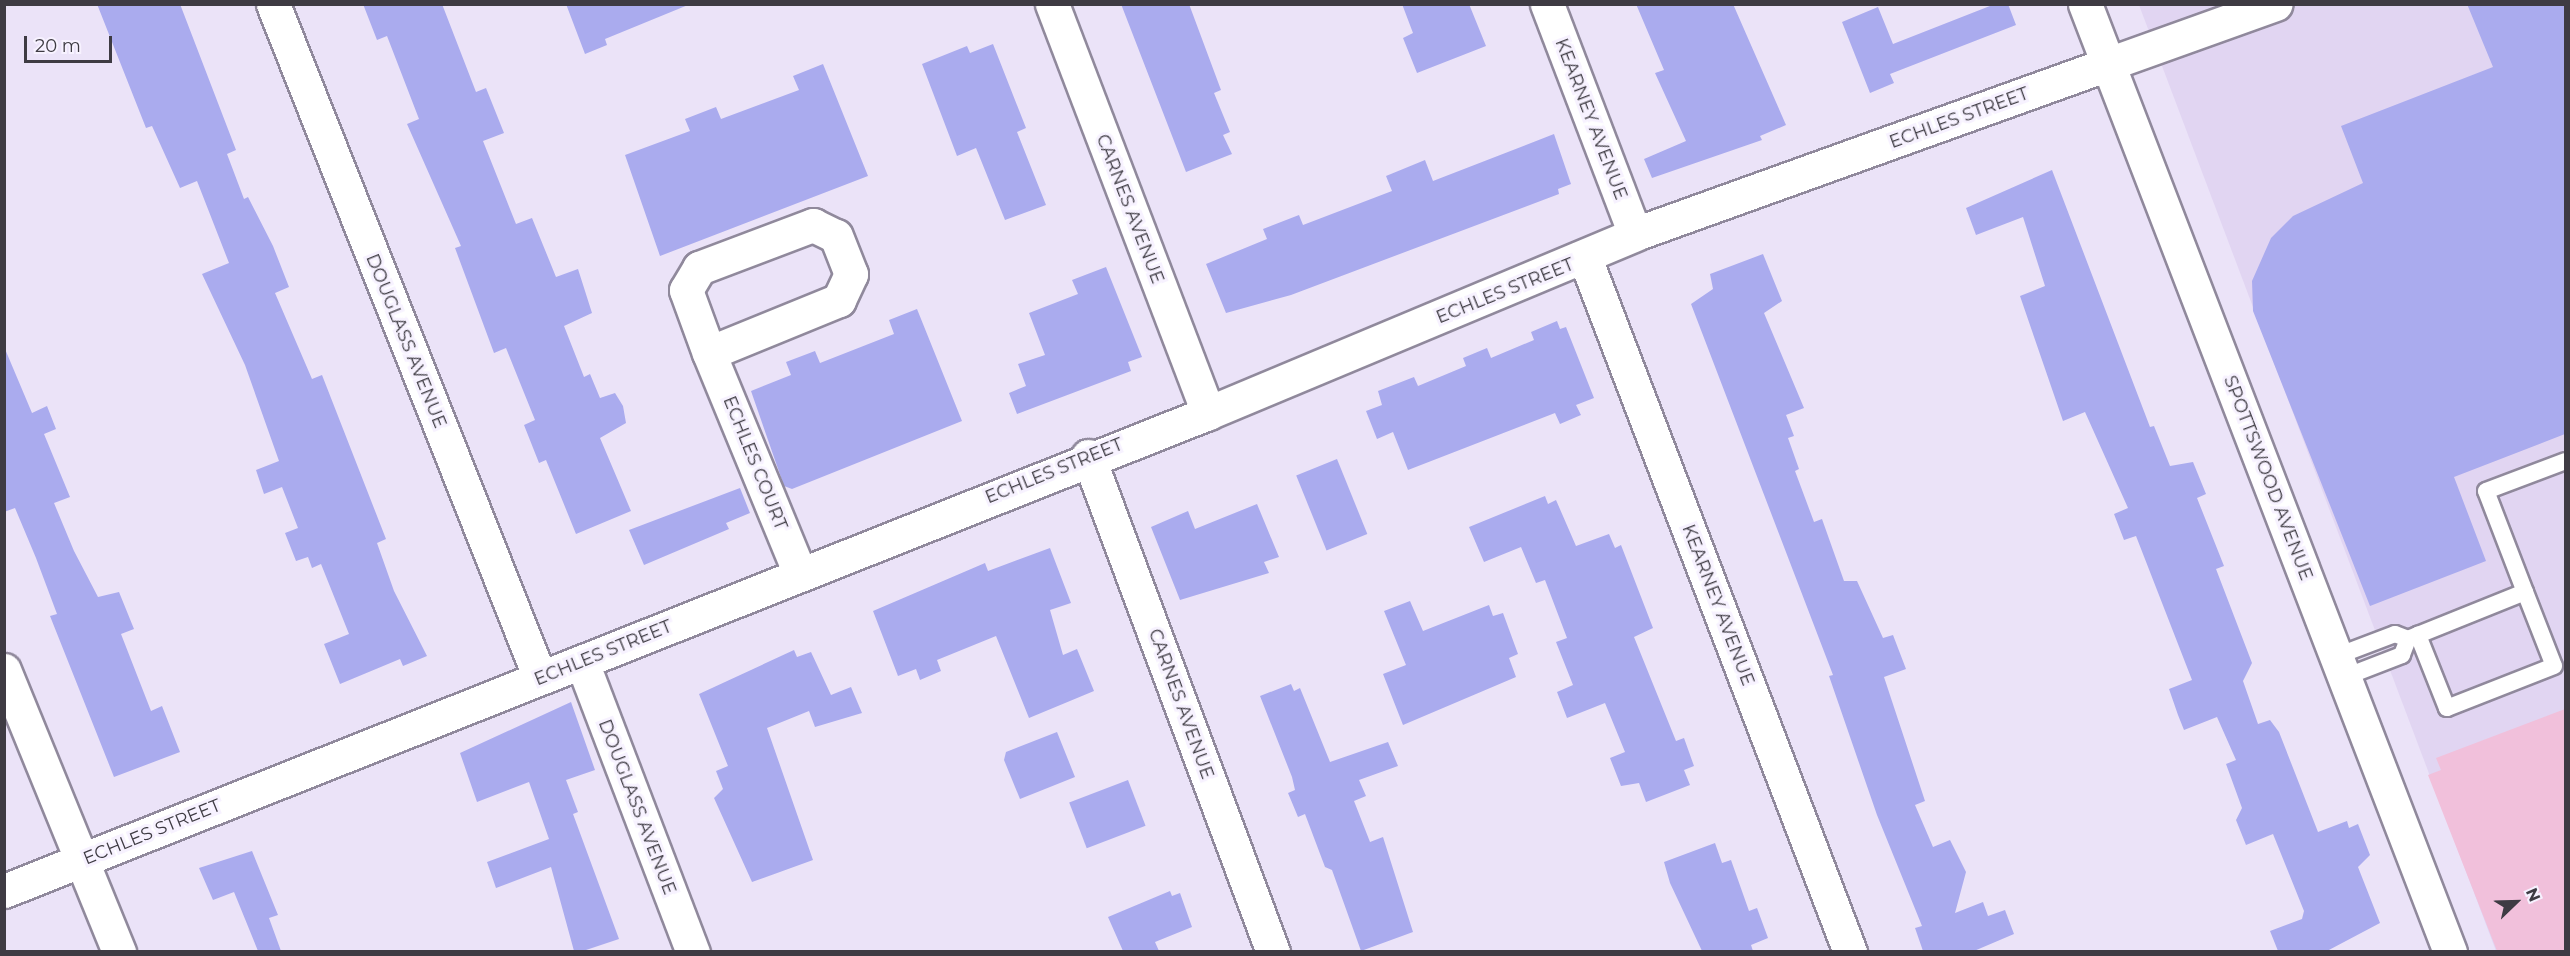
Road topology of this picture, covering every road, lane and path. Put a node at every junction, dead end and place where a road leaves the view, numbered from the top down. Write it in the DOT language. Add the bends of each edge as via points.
graph roads {
  1 [pos="273,4"];
  2 [pos="1053,4"];
  3 [pos="1547,4"];
  4 [pos="2085,4"];
  5 [pos="2276,4"];
  6 [pos="2108,64"];
  7 [pos="1635,234"];
  8 [pos="1585,258"];
  9 [pos="709,352"];
  10 [pos="1208,413"];
  11 [pos="1088,456"];
  12 [pos="2565,461"];
  13 [pos="800,573"];
  14 [pos="2525,592"];
  15 [pos="2413,637"];
  16 [pos="582,662"];
  17 [pos="2341,666"];
  18 [pos="4,670"];
  19 [pos="540,678"];
  20 [pos="84,860"];
  21 [pos="4,891"];
  22 [pos="119,951"];
  23 [pos="693,951"];
  24 [pos="1273,951"];
  25 [pos="1850,951"];
  26 [pos="2450,951"];
  1 -- 19 [label="street, DOUGLASS AVENUE"];
  2 -- 10 [label="street, CARNES AVENUE"];
  3 -- 7 [label="street, KEARNEY AVENUE"];
  4 -- 6 [label="street, SPOTTSWOOD AVENUE"];
  5 -- 6 [label="street, ECHLES STREET"];
  6 -- 7 [label="street, ECHLES STREET"];
  6 -- 17 [label="street, SPOTTSWOOD AVENUE"];
  7 -- 8 [label="street, ECHLES STREET"];
  8 -- 10 [label="street, ECHLES STREET"];
  8 -- 25 [label="street, KEARNEY AVENUE"];
  9 -- 9 [label="street, ECHLES COURT" via="686,290 699,268 813,225 836,236 851,274 839,300"];
  9 -- 13 [label="street, ECHLES COURT"];
  10 -- 11 [label="street, ECHLES STREET"];
  11 -- 13 [label="street, ECHLES STREET"];
  11 -- 24 [label="street, CARNES AVENUE"];
  12 -- 14 [label="lane" via="2486,491"];
  13 -- 16 [label="street, ECHLES STREET"];
  14 -- 15 [label="lane"];
  14 -- 15 [label="lane" via="2554,666 2447,708"];
  15 -- 17 [label="lane" via="2395,634"];
  16 -- 19 [label="street, ECHLES STREET"];
  16 -- 23 [label="street, DOUGLASS AVENUE"];
  17 -- 26 [label="street, SPOTTSWOOD AVENUE"];
  18 -- 20 [label="street"];
  19 -- 20 [label="street, ECHLES STREET"];
  20 -- 21 [label="street, ECHLES STREET"];
  20 -- 22 [label="street"];
}
